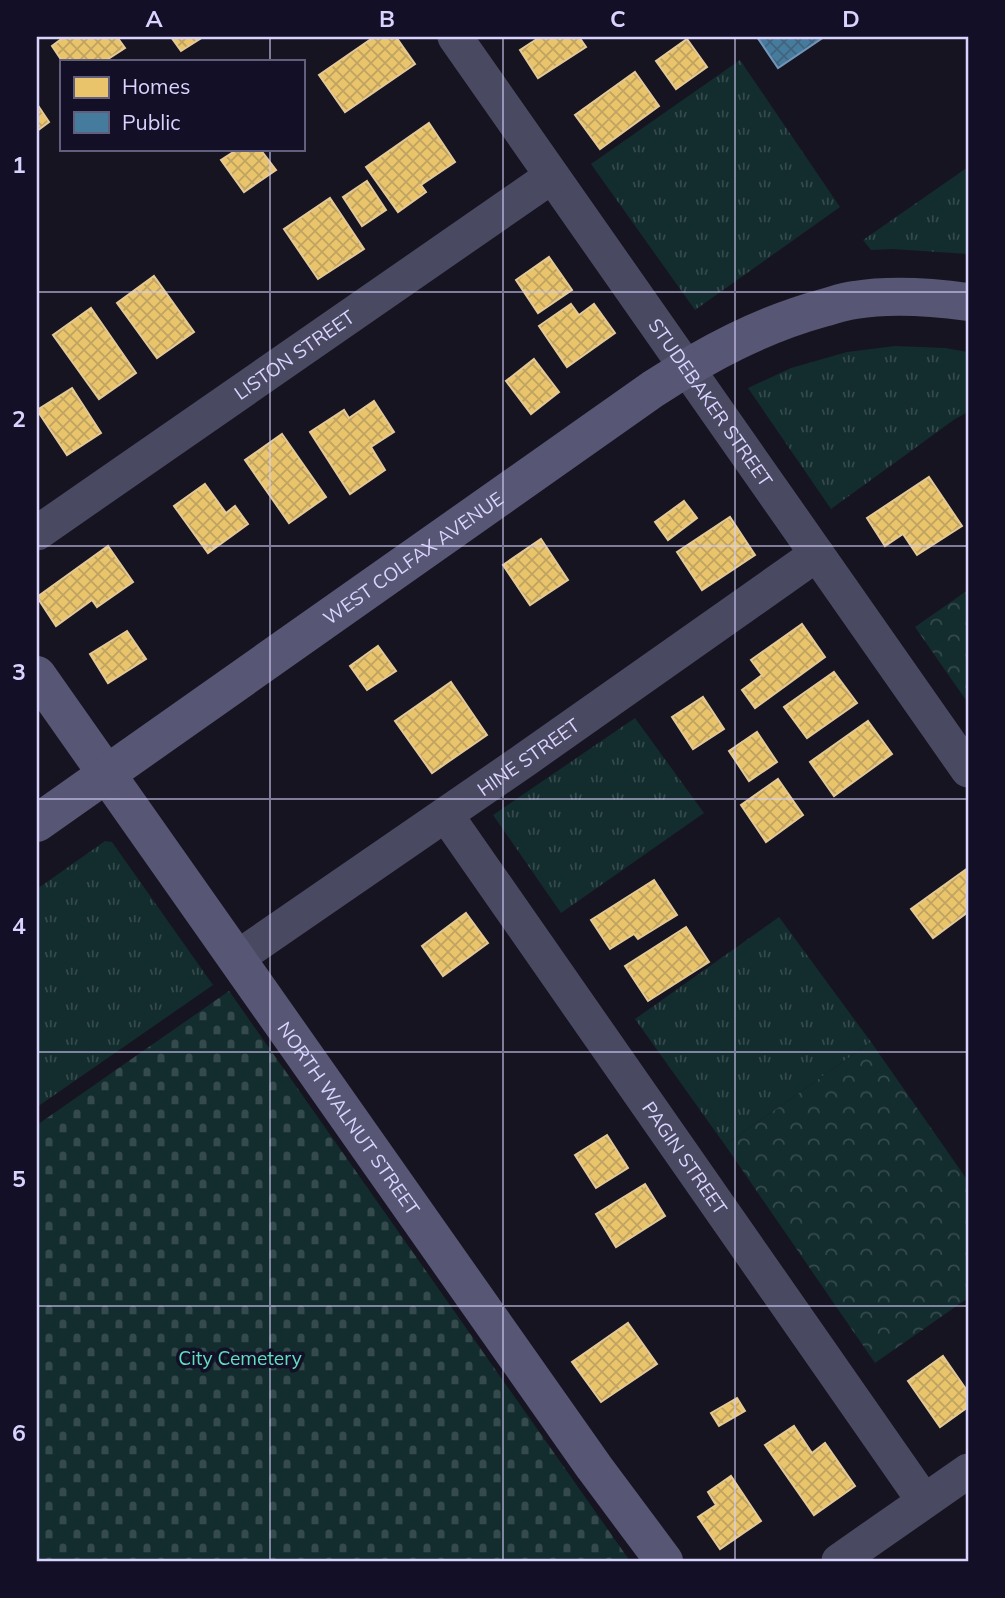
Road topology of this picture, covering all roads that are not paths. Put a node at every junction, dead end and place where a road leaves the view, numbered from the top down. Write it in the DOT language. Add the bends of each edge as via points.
graph roads {
  1 [pos="455,37"];
  2 [pos="552,176"];
  3 [pos="968,302"];
  4 [pos="686,368"];
  5 [pos="37,533"];
  6 [pos="817,554"];
  7 [pos="37,675"];
  8 [pos="968,769"];
  9 [pos="106,775"];
  10 [pos="446,814"];
  11 [pos="37,823"];
  12 [pos="237,958"];
  13 [pos="968,1471"];
  14 [pos="924,1501"];
  15 [pos="664,1561"];
  16 [pos="839,1561"];
  1 -- 2 [label="street, STUDEBAKER STREET"];
  2 -- 4 [label="street, STUDEBAKER STREET"];
  2 -- 5 [label="street, LISTON STREET"];
  3 -- 4 [label="street, WEST COLFAX AVENUE" via="927,297 855,300 754,332"];
  4 -- 6 [label="street, STUDEBAKER STREET"];
  4 -- 9 [label="street, WEST COLFAX AVENUE"];
  6 -- 8 [label="street, STUDEBAKER STREET"];
  6 -- 10 [label="street, HINE STREET"];
  7 -- 9 [label="street, NORTH WALNUT STREET"];
  9 -- 11 [label="street, WEST COLFAX AVENUE"];
  9 -- 12 [label="street, NORTH WALNUT STREET"];
  10 -- 12 [label="street, HINE STREET"];
  10 -- 14 [label="street, PAGIN STREET"];
  12 -- 15 [label="street, NORTH WALNUT STREET"];
  13 -- 14 [label="street"];
  14 -- 16 [label="street"];
}
